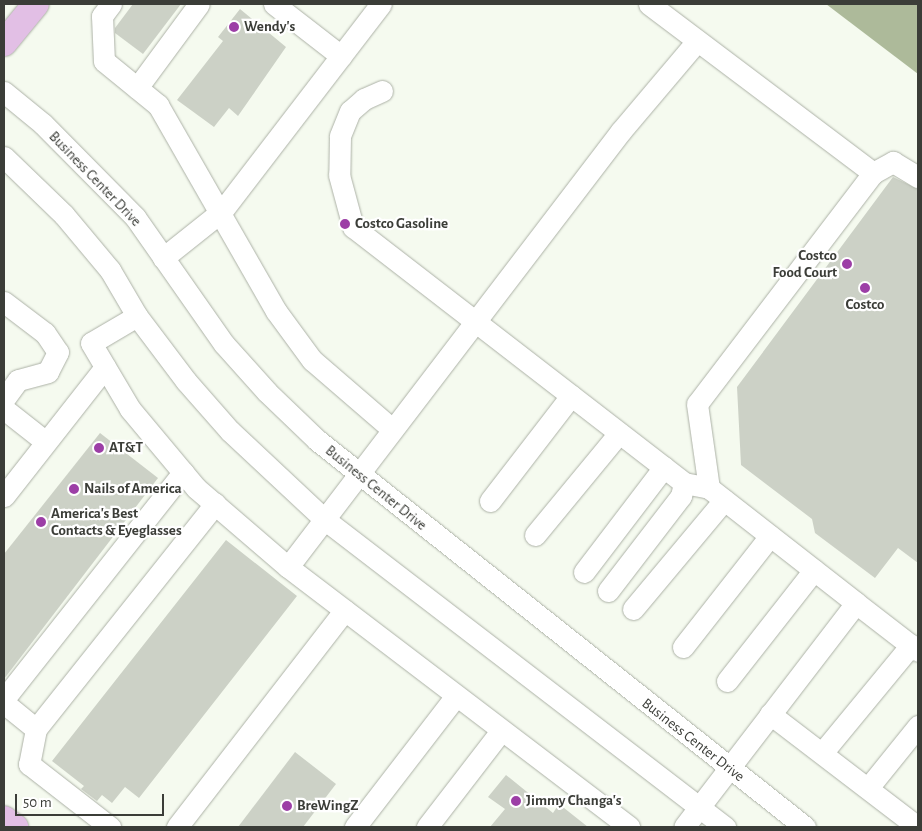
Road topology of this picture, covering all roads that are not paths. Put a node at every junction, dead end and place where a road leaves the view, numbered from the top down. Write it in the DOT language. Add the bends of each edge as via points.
graph roads {
  1 [pos="36,4"];
  2 [pos="111,4"];
  3 [pos="199,4"];
  4 [pos="274,4"];
  5 [pos="381,4"];
  6 [pos="649,4"];
  7 [pos="697,41"];
  8 [pos="4,43"];
  9 [pos="341,56"];
  10 [pos="137,88"];
  11 [pos="382,91"];
  12 [pos="4,92"];
  13 [pos="4,157"];
  14 [pos="873,174"];
  15 [pos="918,177"];
  16 [pos="222,211"];
  17 [pos="163,258"];
  18 [pos="4,302"];
  19 [pos="137,316"];
  20 [pos="477,322"];
  21 [pos="105,367"];
  22 [pos="571,396"];
  23 [pos="4,399"];
  24 [pos="4,409"];
  25 [pos="392,429"];
  26 [pos="619,433"];
  27 [pos="46,442"];
  28 [pos="664,468"];
  29 [pos="182,472"];
  30 [pos="358,475"];
  31 [pos="684,483"];
  32 [pos="717,494"];
  33 [pos="4,496"];
  34 [pos="490,501"];
  35 [pos="215,504"];
  36 [pos="324,519"];
  37 [pos="535,535"];
  38 [pos="770,536"];
  39 [pos="288,567"];
  40 [pos="814,570"];
  41 [pos="584,572"];
  42 [pos="608,590"];
  43 [pos="856,603"];
  44 [pos="633,609"];
  45 [pos="345,610"];
  46 [pos="683,647"];
  47 [pos="914,648"];
  48 [pos="727,681"];
  49 [pos="456,696"];
  50 [pos="4,699"];
  51 [pos="4,703"];
  52 [pos="770,714"];
  53 [pos="918,726"];
  54 [pos="36,729"];
  55 [pos="502,731"];
  56 [pos="822,753"];
  57 [pos="728,768"];
  58 [pos="868,788"];
  59 [pos="699,807"];
  60 [pos="4,819"];
  61 [pos="15,827"];
  62 [pos="110,827"];
  63 [pos="178,827"];
  64 [pos="355,827"];
  65 [pos="427,827"];
  66 [pos="629,827"];
  67 [pos="684,827"];
  68 [pos="725,827"];
  69 [pos="805,827"];
  70 [pos="918,827"];
  1 -- 8 [label="main road"];
  2 -- 10 [label="street" via="102,16 104,61"];
  3 -- 10 [label="street"];
  4 -- 9 [label="street"];
  5 -- 9 [label="street"];
  6 -- 7 [label="street"];
  7 -- 14 [label="street"];
  7 -- 20 [label="street" via="621,131"];
  9 -- 16 [label="street"];
  10 -- 16 [label="street" via="158,105"];
  11 -- 20 [label="street" via="364,99 350,111 340,136 339,175 353,227"];
  12 -- 17 [label="street, Business Center Drive" via="101,180 135,217"];
  13 -- 19 [label="street" via="64,214 110,270"];
  14 -- 15 [label="street" via="893,162"];
  14 -- 32 [label="street" via="697,404"];
  16 -- 17 [label="street"];
  16 -- 25 [label="street" via="276,311 312,360"];
  17 -- 30 [label="street, Business Center Drive" via="224,344 267,392"];
  18 -- 23 [label="street" via="44,332 58,352 48,372 18,380"];
  19 -- 21 [label="street" via="90,343"];
  19 -- 36 [label="street" via="186,381 230,431"];
  20 -- 22 [label="street"];
  20 -- 25 [label="street"];
  21 -- 27 [label="street"];
  21 -- 29 [label="street" via="130,409"];
  22 -- 26 [label="street"];
  22 -- 34 [label="street"];
  24 -- 27 [label="street"];
  25 -- 30 [label="street"];
  26 -- 28 [label="street"];
  26 -- 37 [label="street"];
  27 -- 33 [label="street"];
  28 -- 31 [label="street"];
  28 -- 41 [label="street"];
  29 -- 35 [label="street"];
  29 -- 50 [label="street"];
  30 -- 36 [label="street"];
  30 -- 57 [label="street, Business Center Drive"];
  31 -- 32 [label="street"];
  31 -- 42 [label="street" via="681,496"];
  32 -- 38 [label="street"];
  32 -- 44 [label="street"];
  35 -- 39 [label="street"];
  35 -- 54 [label="street"];
  36 -- 39 [label="street"];
  36 -- 59 [label="street"];
  38 -- 40 [label="street"];
  38 -- 46 [label="street"];
  39 -- 45 [label="street"];
  40 -- 43 [label="street"];
  40 -- 48 [label="street"];
  43 -- 47 [label="street"];
  43 -- 52 [label="street"];
  45 -- 49 [label="street"];
  45 -- 63 [label="street"];
  47 -- 56 [label="street"];
  49 -- 55 [label="street"];
  49 -- 64 [label="street"];
  51 -- 54 [label="street"];
  52 -- 56 [label="street"];
  52 -- 57 [label="street"];
  53 -- 58 [label="street"];
  54 -- 62 [label="street" via="29,764"];
  55 -- 65 [label="street"];
  55 -- 66 [label="street"];
  56 -- 58 [label="street"];
  57 -- 59 [label="street"];
  57 -- 69 [label="street, Business Center Drive"];
  58 -- 70 [label="street"];
  59 -- 67 [label="street"];
  59 -- 68 [label="street"];
  60 -- 61 [label="main road"];
}
